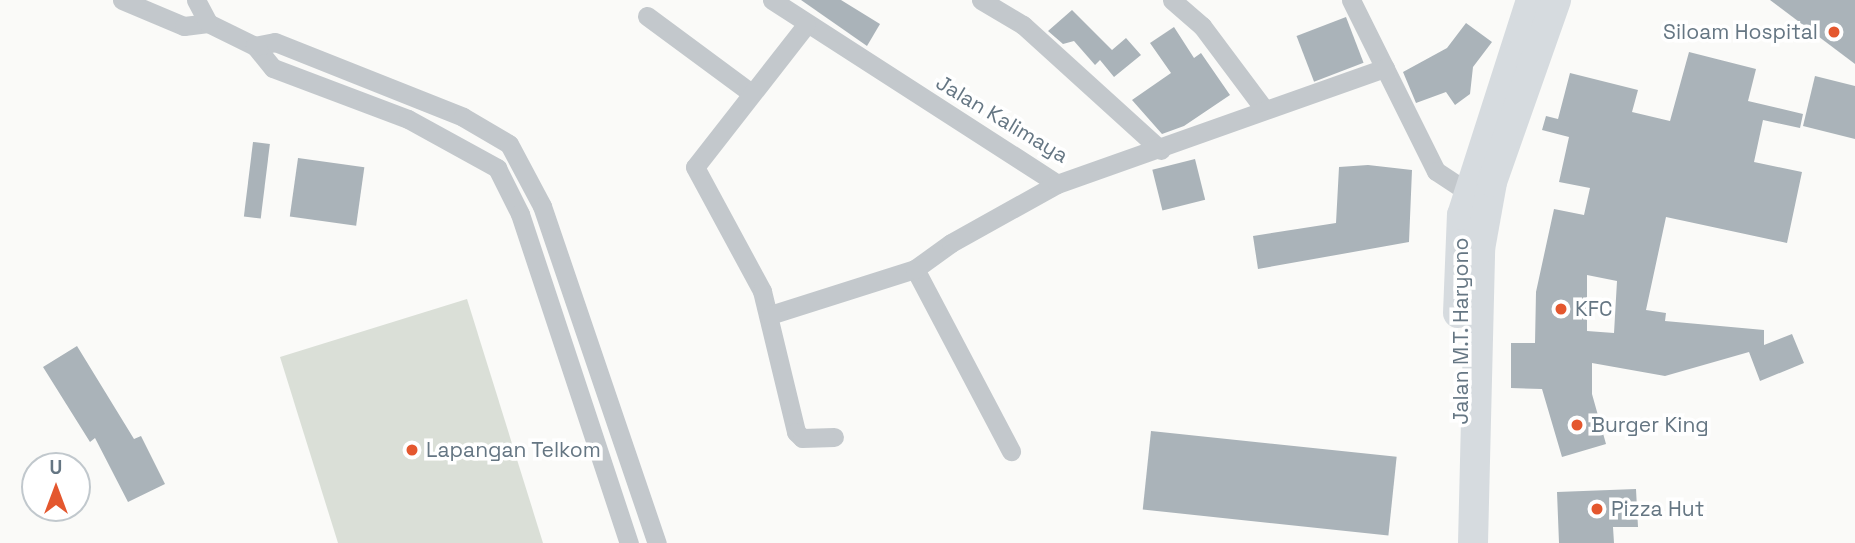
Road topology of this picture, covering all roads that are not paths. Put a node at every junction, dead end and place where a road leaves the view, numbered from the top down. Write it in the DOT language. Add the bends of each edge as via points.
graph roads {
  1 [pos="122,0"];
  2 [pos="196,0"];
  3 [pos="772,0"];
  4 [pos="981,0"];
  5 [pos="1172,0"];
  6 [pos="1351,0"];
  7 [pos="1531,0"];
  8 [pos="1556,0"];
  9 [pos="647,16"];
  10 [pos="208,23"];
  11 [pos="806,25"];
  12 [pos="255,46"];
  13 [pos="1385,68"];
  14 [pos="751,93"];
  15 [pos="414,97"];
  16 [pos="1264,109"];
  17 [pos="408,119"];
  18 [pos="1161,150"];
  19 [pos="1057,184"];
  20 [pos="1478,198"];
  21 [pos="542,206"];
  22 [pos="520,214"];
  23 [pos="915,269"];
  24 [pos="770,315"];
  25 [pos="834,437"];
  26 [pos="1011,451"];
  27 [pos="628,543"];
  28 [pos="657,543"];
  29 [pos="1473,543"];
  1 -- 10 [label="street" via="184,26"];
  2 -- 10 [label="street"];
  3 -- 11 [label="street, Jalan Kalimaya"];
  4 -- 18 [label="street" via="1023,25"];
  5 -- 16 [label="street" via="1202,26"];
  6 -- 13 [label="street"];
  7 -- 20 [label="main road, Jalan M.T. Haryono"];
  8 -- 20 [label="main road, Jalan M.T. Haryono"];
  9 -- 14 [label="street"];
  10 -- 12 [label="street"];
  11 -- 14 [label="street"];
  11 -- 19 [label="street, Jalan Kalimaya"];
  12 -- 15 [label="street" via="275,42"];
  12 -- 17 [label="street" via="273,68"];
  13 -- 16 [label="street, Jalan Kalimaya"];
  13 -- 20 [label="street" via="1436,171"];
  14 -- 24 [label="street" via="695,167 751,264"];
  15 -- 17 [label="street"];
  15 -- 21 [label="street" via="509,144"];
  16 -- 18 [label="street, Jalan Kalimaya"];
  17 -- 22 [label="street" via="497,168"];
  18 -- 19 [label="street, Jalan Kalimaya"];
  19 -- 23 [label="street" via="951,243"];
  20 -- 29 [label="main road, Jalan M.T. Haryono" via="1458,246 1462,440 1466,489 1473,504"];
  21 -- 22 [label="street"];
  21 -- 28 [label="street"];
  22 -- 27 [label="street"];
  23 -- 24 [label="street"];
  23 -- 26 [label="street"];
  24 -- 25 [label="street" via="796,432 802,438"];
}
